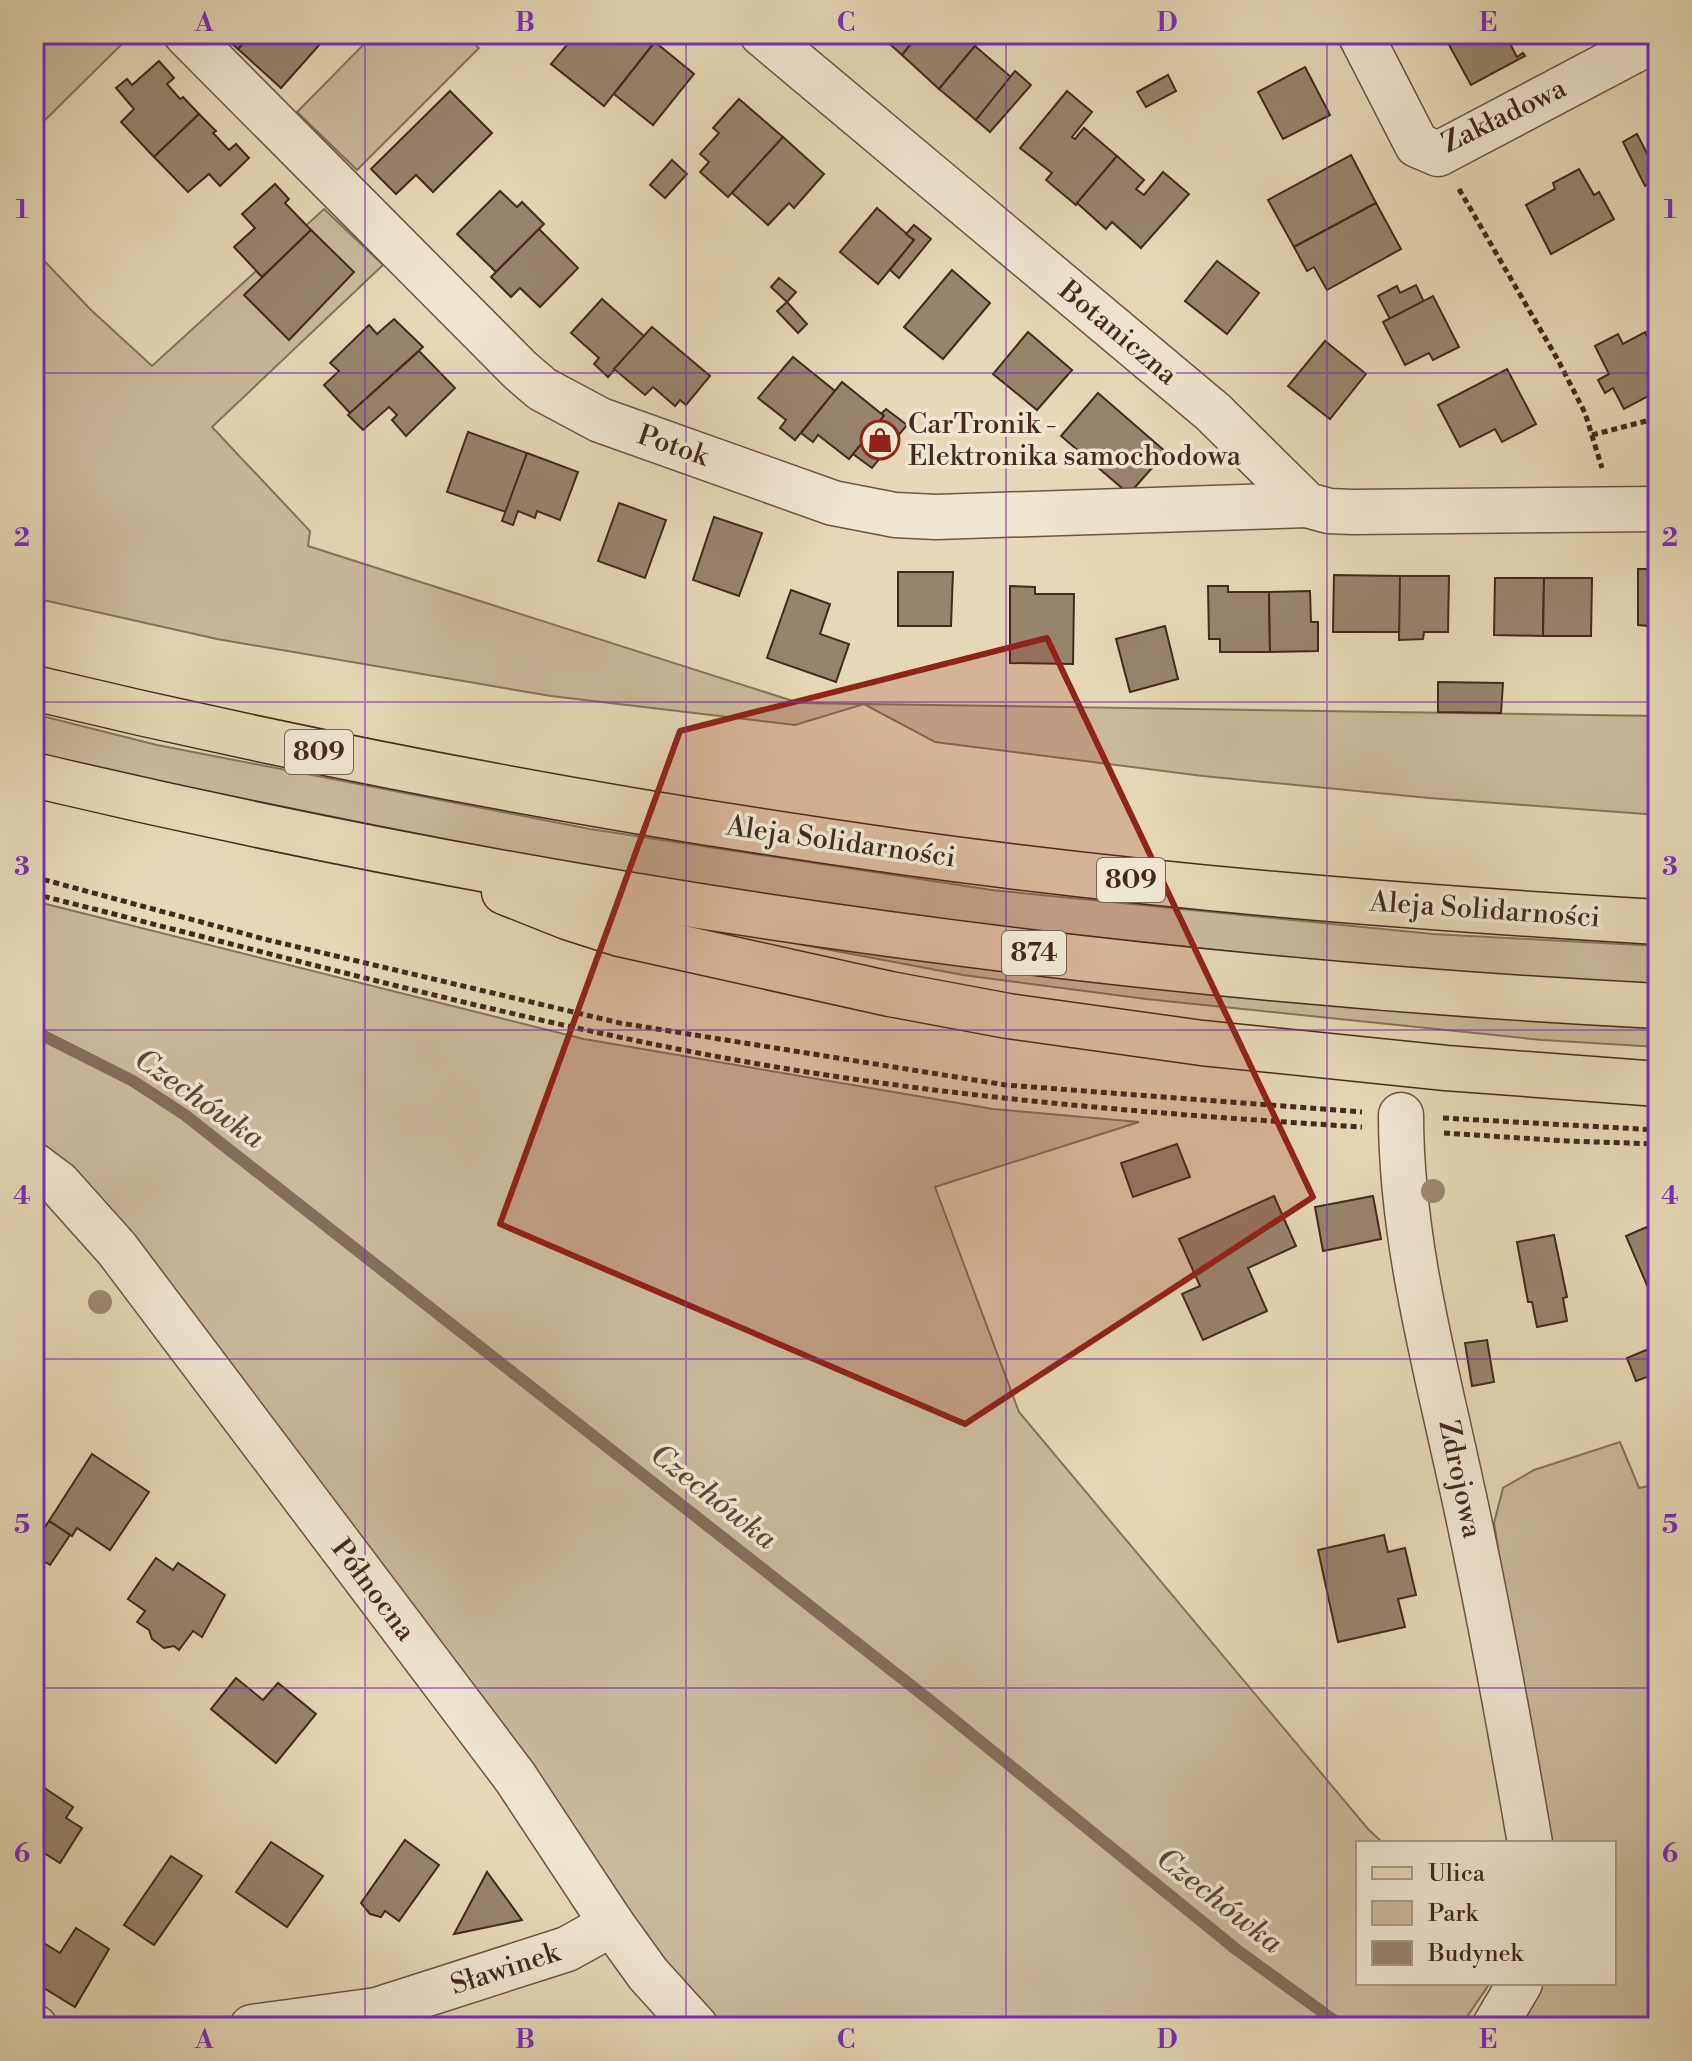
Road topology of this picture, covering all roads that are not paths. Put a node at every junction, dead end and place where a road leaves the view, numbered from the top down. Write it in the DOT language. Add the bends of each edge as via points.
graph roads {
  1 [pos="186,34"];
  2 [pos="762,34"];
  3 [pos="1360,34"];
  4 [pos="1658,38"];
  5 [pos="1307,505"];
  6 [pos="1658,509"];
  7 [pos="34,688"];
  8 [pos="34,775"];
  9 [pos="416,857"];
  10 [pos="1658,922"];
  11 [pos="1658,1006"];
  12 [pos="1658,1084"];
  13 [pos="1401,1122"];
  14 [pos="34,1165"];
  15 [pos="1530,1841"];
  16 [pos="612,1924"];
  17 [pos="1519,1985"];
  18 [pos="375,2019"];
  19 [pos="678,2021"];
  20 [pos="252,2027"];
  21 [pos="1494,2027"];
  1 -- 5 [label="street, Potok" via="520,370 542,389 600,420 833,503 895,515"];
  2 -- 5 [label="street, Botaniczna" via="1213,412"];
  3 -- 4 [label="street, Zakładowa" via="1417,145 1438,154"];
  5 -- 6 [label="street" via="1352,512"];
  7 -- 10 [label="main road, Aleja Solidarności / 809" via="494,787 887,850 1237,891"];
  8 -- 9 [label="main road"];
  9 -- 11 [label="main road, 874" via="681,904 979,946 1263,977"];
  9 -- 12 [label="main road" via="620,934 1008,1016 1202,1043"];
  13 -- 15 [label="street, Zdrojowa" via="1423,1309 1496,1643"];
  14 -- 16 [label="street, Północna" via="58,1183 117,1249 515,1777"];
  16 -- 18 [label="street, Sławinek" via="567,1949"];
  16 -- 19 [label="street, Północna"];
  17 -- 21 [label="street"];
  18 -- 20 [label="street, Sławinek"];
}
